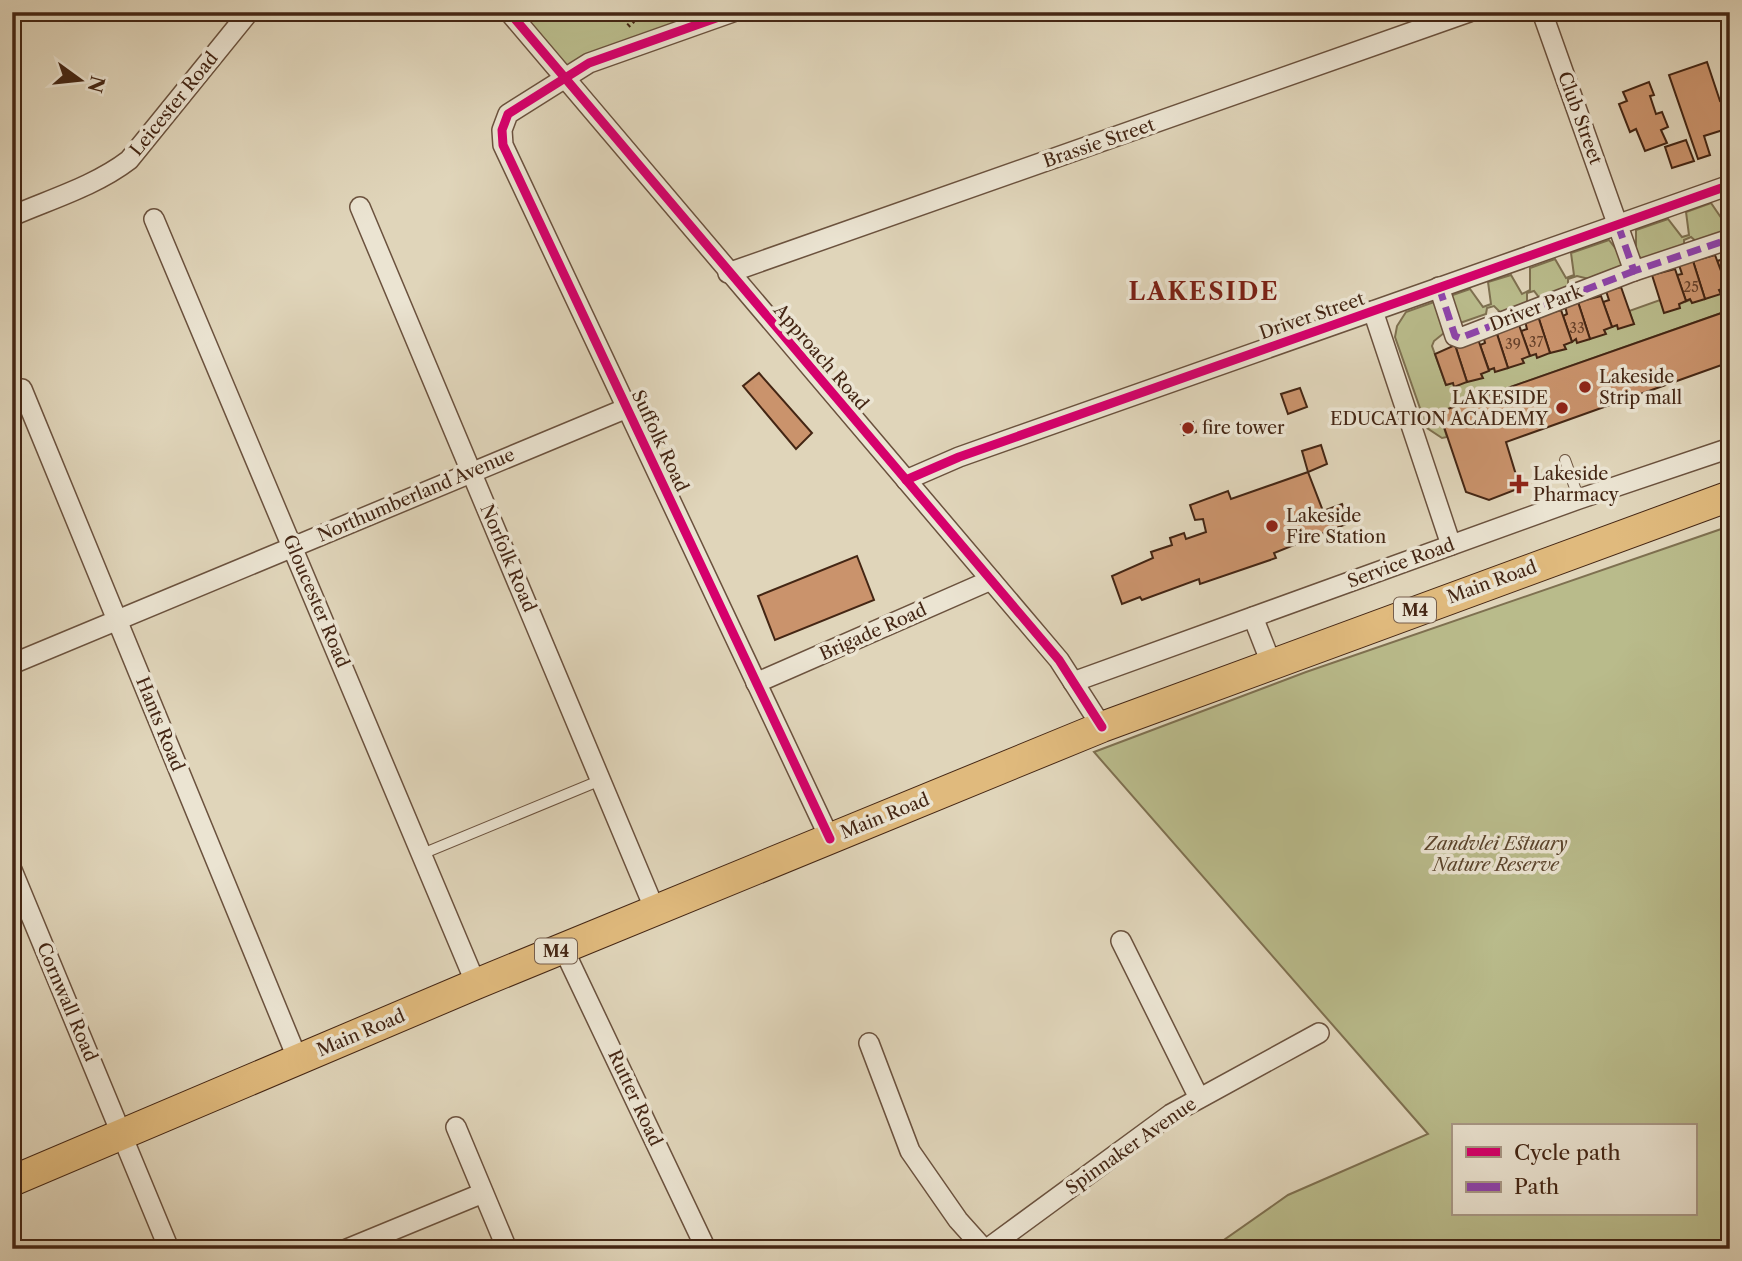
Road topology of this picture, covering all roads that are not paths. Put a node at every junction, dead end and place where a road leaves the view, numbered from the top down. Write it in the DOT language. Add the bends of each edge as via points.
graph roads {
  1 [pos="249,12"];
  2 [pos="509,12"];
  3 [pos="733,12"];
  4 [pos="1469,12"];
  5 [pos="1542,12"];
  6 [pos="565,80"];
  7 [pos="1730,185"];
  8 [pos="360,207"];
  9 [pos="12,216"];
  10 [pos="154,219"];
  11 [pos="1618,225"];
  12 [pos="1730,239"];
  13 [pos="1631,264"];
  14 [pos="728,273"];
  15 [pos="1439,287"];
  16 [pos="1373,311"];
  17 [pos="22,389"];
  18 [pos="627,408"];
  19 [pos="1730,448"];
  20 [pos="1565,460"];
  21 [pos="472,471"];
  22 [pos="906,480"];
  23 [pos="1730,496"];
  24 [pos="1579,499"];
  25 [pos="1451,545"];
  26 [pos="294,546"];
  27 [pos="991,580"];
  28 [pos="1253,617"];
  29 [pos="118,620"];
  30 [pos="1271,663"];
  31 [pos="12,664"];
  32 [pos="1073,682"];
  33 [pos="756,683"];
  34 [pos="1102,727"];
  35 [pos="601,780"];
  36 [pos="830,839"];
  37 [pos="422,854"];
  38 [pos="12,870"];
  39 [pos="655,910"];
  40 [pos="1121,941"];
  41 [pos="564,948"];
  42 [pos="476,984"];
  43 [pos="1319,1033"];
  44 [pos="869,1043"];
  45 [pos="298,1060"];
  46 [pos="1199,1098"];
  47 [pos="456,1127"];
  48 [pos="122,1135"];
  49 [pos="12,1181"];
  50 [pos="483,1193"];
  51 [pos="169,1249"];
  52 [pos="347,1249"];
  53 [pos="507,1249"];
  54 [pos="706,1249"];
  55 [pos="985,1249"];
  1 -- 9 [label="street, Leicester Road" via="128,160 90,183"];
  2 -- 6 [label="street, Approach Road"];
  3 -- 6 [label="street" via="589,63"];
  4 -- 14 [label="street, Brassie Street"];
  5 -- 11 [label="street, Club Street"];
  6 -- 14 [label="street, Approach Road"];
  6 -- 18 [label="street, Suffolk Road" via="508,114 503,145"];
  7 -- 11 [label="street, Driver Street"];
  8 -- 21 [label="street, Norfolk Road"];
  10 -- 26 [label="street, Gloucester Road"];
  11 -- 13 [label="street, Club Street"];
  11 -- 15 [label="street, Driver Street"];
  12 -- 13 [label="street, Driver Park"];
  13 -- 15 [label="street, Driver Park" via="1460,338 1455,336"];
  14 -- 22 [label="street, Approach Road"];
  15 -- 16 [label="street, Driver Street"];
  16 -- 22 [label="street, Driver Street" via="959,457"];
  16 -- 25 [label="street"];
  17 -- 29 [label="street, Hants Road"];
  18 -- 21 [label="street, Northumberland Avenue"];
  18 -- 33 [label="street, Suffolk Road"];
  19 -- 24 [label="street, Service Road"];
  20 -- 24 [label="lane"];
  21 -- 26 [label="street, Northumberland Avenue"];
  21 -- 35 [label="street, Norfolk Road"];
  22 -- 27 [label="street, Approach Road"];
  23 -- 30 [label="main road, Main Road / M4"];
  24 -- 25 [label="street, Service Road"];
  25 -- 28 [label="street, Service Road"];
  26 -- 29 [label="street, Northumberland Avenue"];
  26 -- 37 [label="street, Gloucester Road"];
  27 -- 32 [label="street, Approach Road"];
  27 -- 33 [label="street, Brigade Road"];
  28 -- 30 [label="street"];
  28 -- 32 [label="street, Service Road"];
  29 -- 31 [label="street, Northumberland Avenue"];
  29 -- 45 [label="street, Hants Road"];
  30 -- 34 [label="main road, Main Road / M4"];
  32 -- 34 [label="street, Approach Road"];
  33 -- 36 [label="street, Suffolk Road"];
  34 -- 36 [label="main road, Main Road / M4"];
  35 -- 37 [label="lane"];
  35 -- 39 [label="street, Norfolk Road"];
  36 -- 39 [label="main road, Main Road / M4"];
  37 -- 42 [label="street, Gloucester Road"];
  38 -- 48 [label="street, Cornwall Road"];
  39 -- 41 [label="main road, Main Road / M4"];
  40 -- 46 [label="street"];
  41 -- 42 [label="main road, Main Road / M4"];
  41 -- 54 [label="street, Rutter Road"];
  42 -- 45 [label="main road, Main Road / M4"];
  43 -- 46 [label="street, Spinnaker Avenue"];
  44 -- 55 [label="street" via="910,1151 957,1220"];
  45 -- 48 [label="main road, Main Road / M4"];
  46 -- 55 [label="street, Spinnaker Avenue"];
  47 -- 50 [label="street"];
  48 -- 49 [label="main road, Main Road / M4"];
  48 -- 51 [label="street, Cornwall Road"];
  50 -- 52 [label="street"];
  50 -- 53 [label="street"];
}
